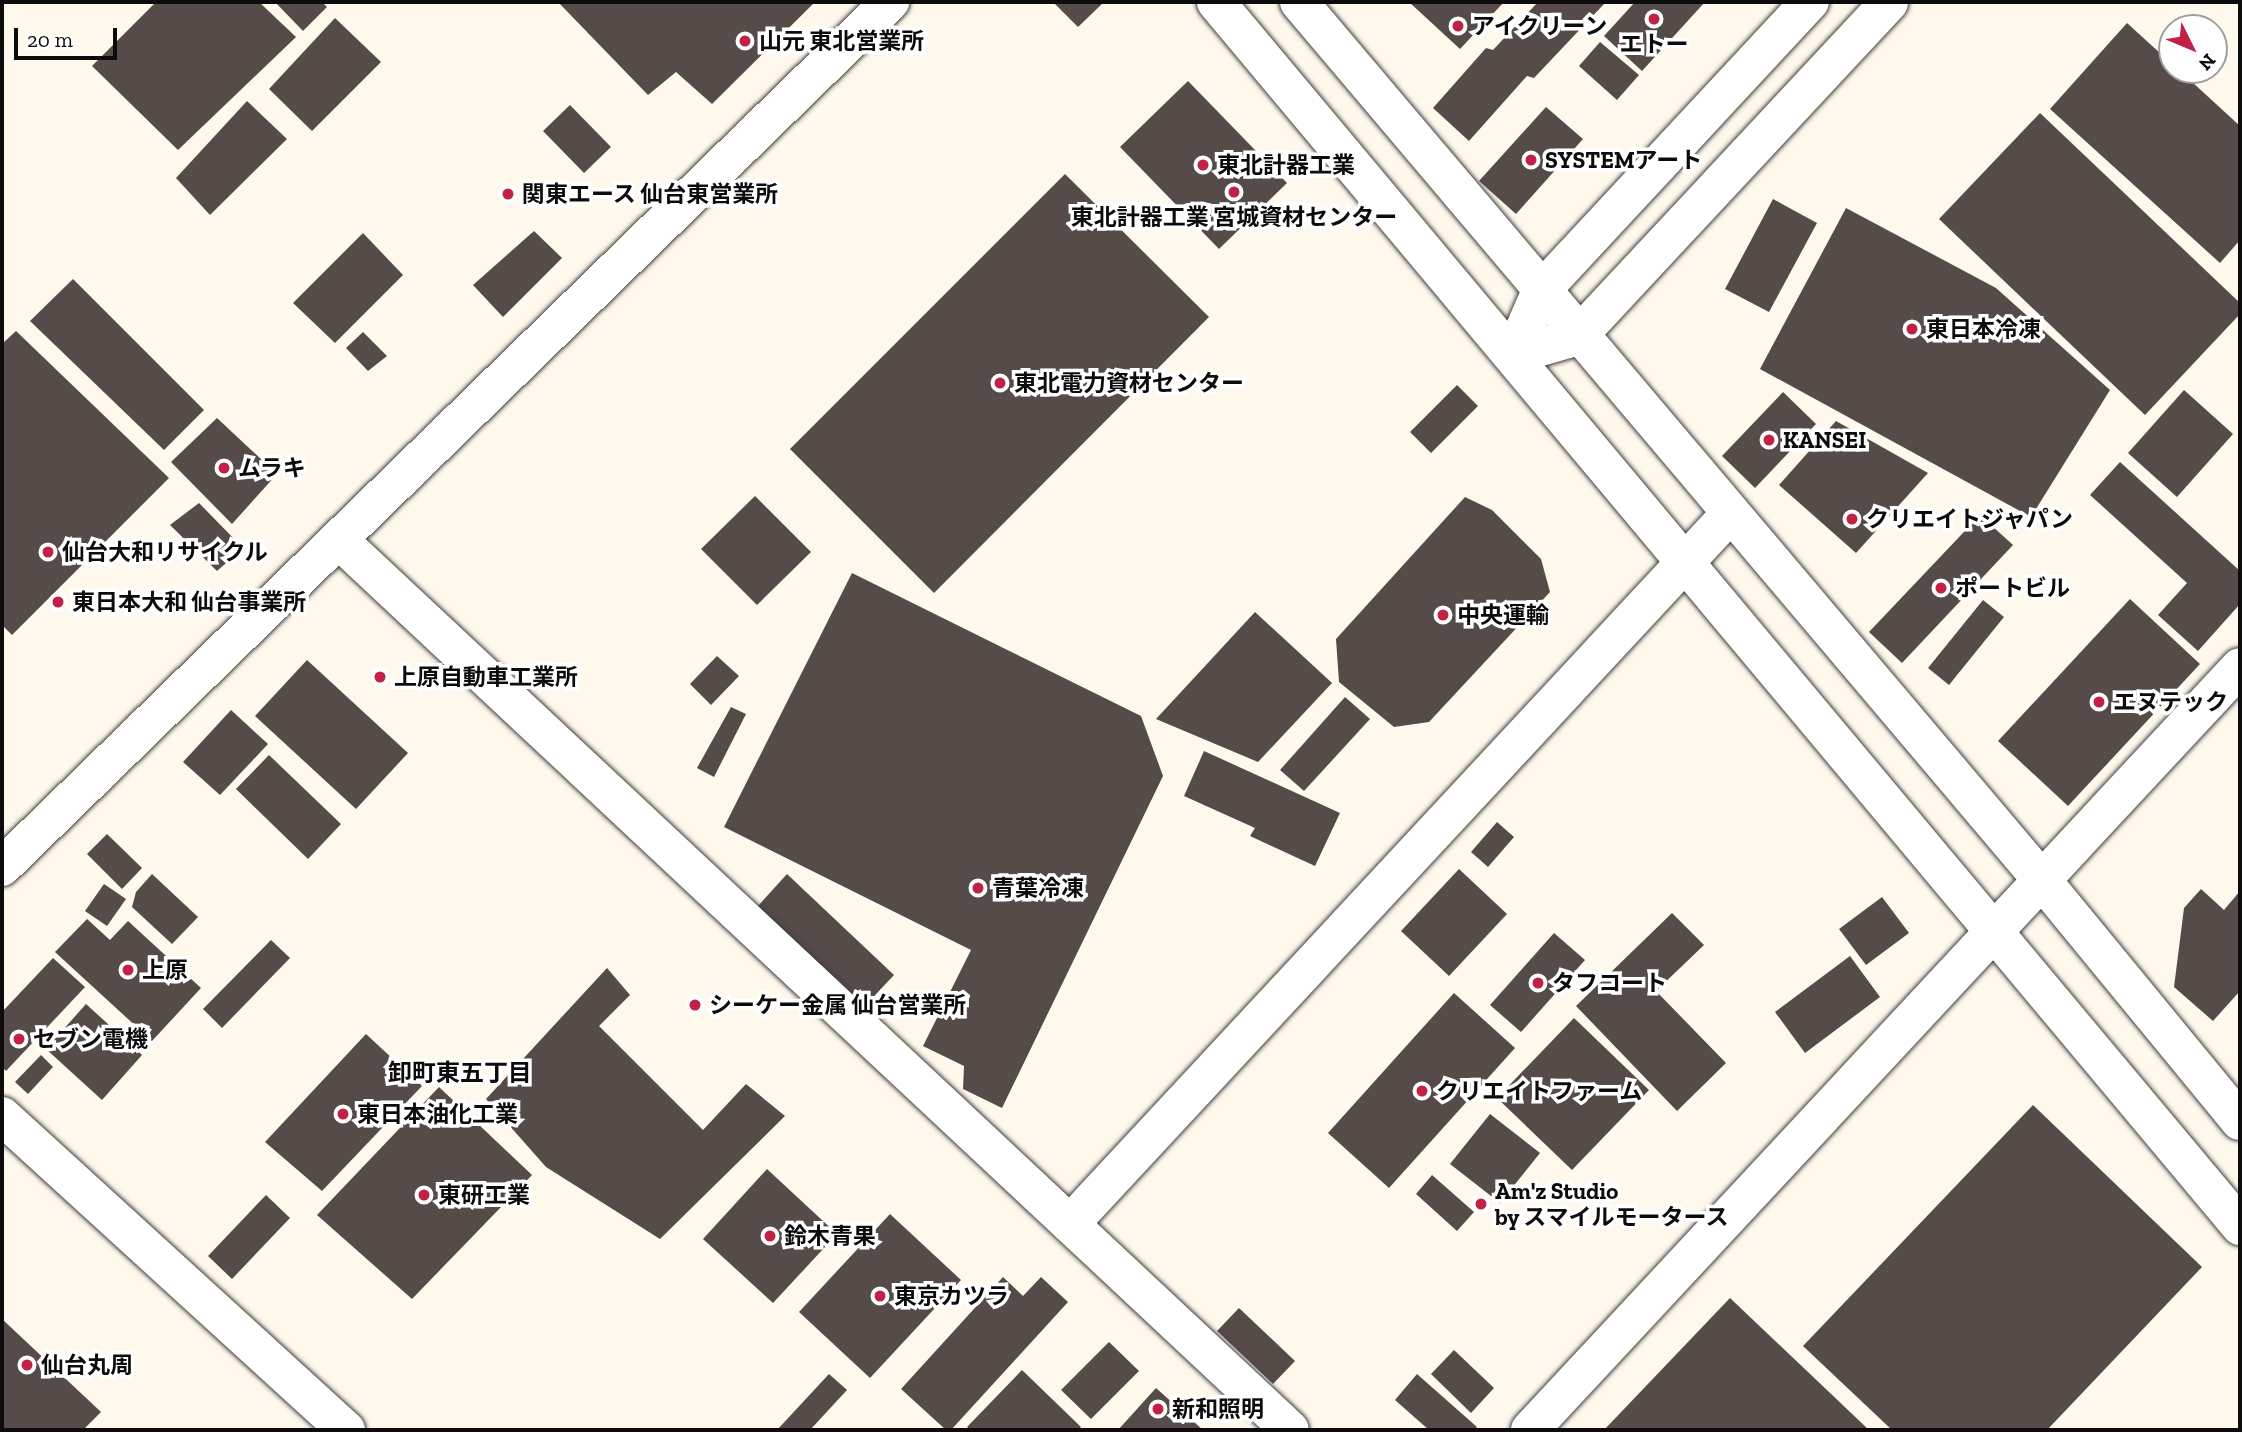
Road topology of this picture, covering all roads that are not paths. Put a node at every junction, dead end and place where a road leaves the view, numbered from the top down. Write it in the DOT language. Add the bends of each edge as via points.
graph roads {
  1 [pos="890,2"];
  2 [pos="1216,2"];
  3 [pos="1299,2"];
  4 [pos="1889,2"];
  5 [pos="1799,5"];
  6 [pos="1541,291"];
  7 [pos="1578,336"];
  8 [pos="1513,355"];
  9 [pos="1730,514"];
  10 [pos="339,540"];
  11 [pos="1687,564"];
  12 [pos="2240,667"];
  13 [pos="2,867"];
  14 [pos="2041,879"];
  15 [pos="1994,929"];
  16 [pos="2,1116"];
  17 [pos="2240,1121"];
  18 [pos="1070,1224"];
  19 [pos="2240,1226"];
  20 [pos="345,1430"];
  21 [pos="1290,1430"];
  22 [pos="1530,1430"];
  1 -- 10 [label="street"];
  2 -- 8 [label="street"];
  3 -- 6 [label="street"];
  4 -- 7 [label="street"];
  5 -- 6 [label="street"];
  6 -- 7 [label="street"];
  6 -- 8 [label="street"];
  7 -- 8 [label="street"];
  7 -- 9 [label="street"];
  8 -- 11 [label="street"];
  9 -- 11 [label="street"];
  9 -- 14 [label="street"];
  10 -- 13 [label="street"];
  10 -- 18 [label="street"];
  11 -- 15 [label="street"];
  11 -- 18 [label="street"];
  12 -- 14 [label="street"];
  14 -- 15 [label="street"];
  14 -- 17 [label="street"];
  15 -- 19 [label="street"];
  15 -- 22 [label="street"];
  16 -- 20 [label="street"];
  18 -- 21 [label="street"];
}
